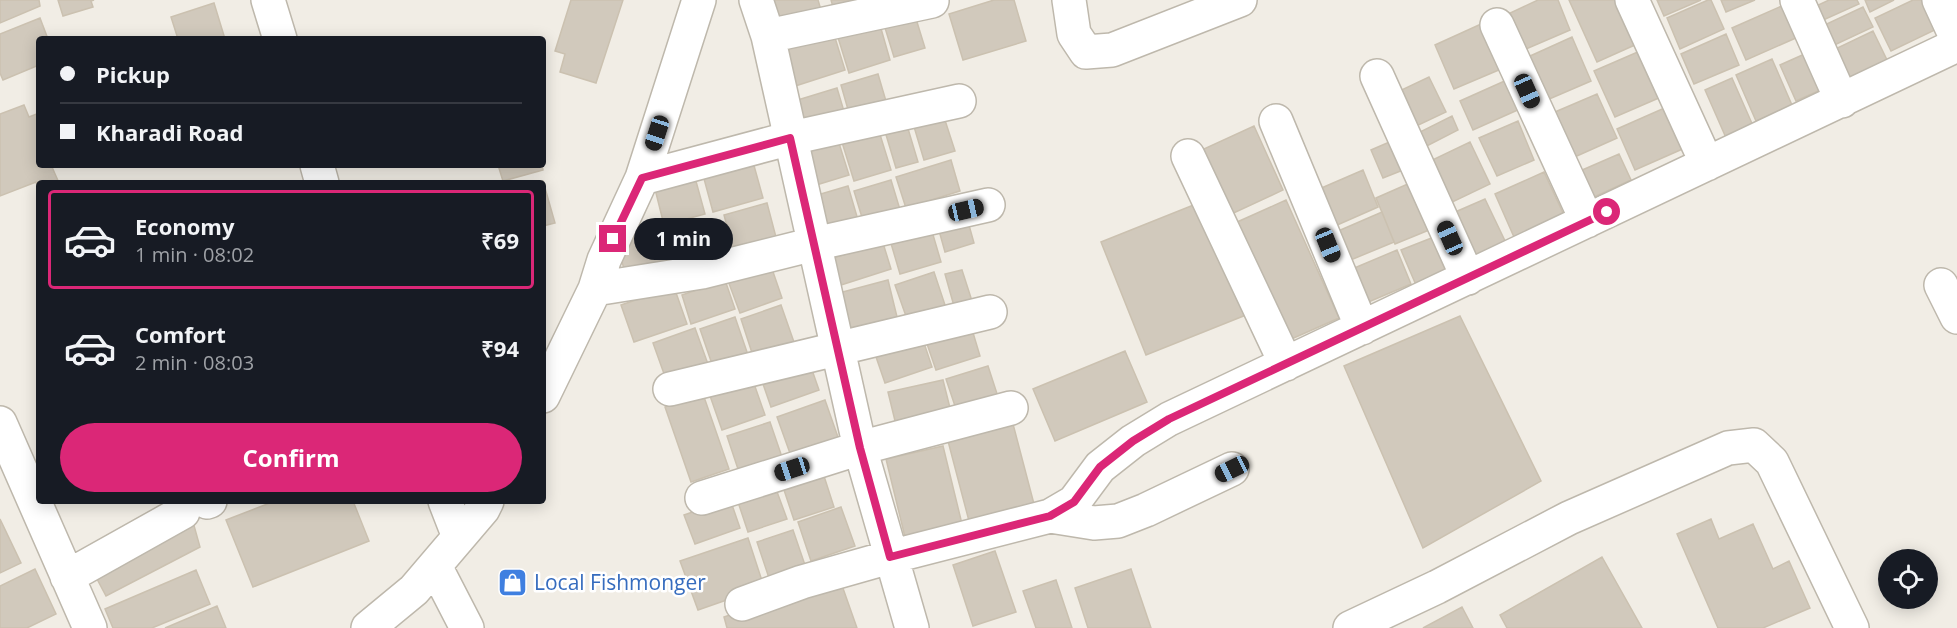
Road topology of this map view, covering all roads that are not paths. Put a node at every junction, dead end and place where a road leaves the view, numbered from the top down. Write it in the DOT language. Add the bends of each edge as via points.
graph roads {
  1 [pos="268,0"];
  2 [pos="699,0"];
  3 [pos="756,0"];
  4 [pos="1069,0"];
  5 [pos="1240,0"];
  6 [pos="1632,0"];
  7 [pos="1797,0"];
  8 [pos="1939,0"];
  9 [pos="932,1"];
  10 [pos="1497,25"];
  11 [pos="279,36"];
  12 [pos="768,36"];
  13 [pos="1957,39"];
  14 [pos="1957,45"];
  15 [pos="1377,76"];
  16 [pos="959,101"];
  17 [pos="1842,101"];
  18 [pos="1276,121"];
  19 [pos="790,138"];
  20 [pos="1188,156"];
  21 [pos="1707,164"];
  22 [pos="642,178"];
  23 [pos="987,205"];
  24 [pos="1587,221"];
  25 [pos="814,244"];
  26 [pos="1468,278"];
  27 [pos="1941,285"];
  28 [pos="595,289"];
  29 [pos="990,312"];
  30 [pos="1957,317"];
  31 [pos="1362,328"];
  32 [pos="838,349"];
  33 [pos="1286,364"];
  34 [pos="670,389"];
  35 [pos="546,390"];
  36 [pos="1011,408"];
  37 [pos="0,423"];
  38 [pos="860,448"];
  39 [pos="1232,469"];
  40 [pos="702,498"];
  41 [pos="446,504"];
  42 [pos="485,504"];
  43 [pos="200,505"];
  44 [pos="1050,516"];
  45 [pos="459,537"];
  46 [pos="890,557"];
  47 [pos="435,566"];
  48 [pos="67,577"];
  49 [pos="742,604"];
  50 [pos="90,628"];
  51 [pos="368,628"];
  52 [pos="467,628"];
  53 [pos="912,628"];
  54 [pos="1350,628"];
  55 [pos="1852,628"];
  1 -- 11 [label="street"];
  2 -- 22 [label="street"];
  3 -- 12 [label="street"];
  4 -- 5 [label="street" via="1074,34 1086,52 1112,50"];
  6 -- 21 [label="street"];
  7 -- 17 [label="street"];
  8 -- 13 [label="street"];
  9 -- 12 [label="street"];
  10 -- 24 [label="street"];
  12 -- 19 [label="street"];
  14 -- 17 [label="street"];
  15 -- 26 [label="street"];
  16 -- 19 [label="street"];
  17 -- 21 [label="street"];
  18 -- 31 [label="street"];
  19 -- 22 [label="street"];
  19 -- 25 [label="street"];
  20 -- 33 [label="street"];
  21 -- 24 [label="street"];
  22 -- 28 [label="street" via="604,260"];
  23 -- 25 [label="street"];
  24 -- 26 [label="street"];
  25 -- 28 [label="street" via="702,272"];
  25 -- 32 [label="street"];
  26 -- 31 [label="street"];
  27 -- 30 [label="street"];
  28 -- 35 [label="street"];
  29 -- 32 [label="street"];
  31 -- 33 [label="street"];
  32 -- 34 [label="street"];
  32 -- 38 [label="street"];
  33 -- 44 [label="street" via="1169,419 1133,441 1100,467 1074,502"];
  36 -- 38 [label="street"];
  37 -- 48 [label="street"];
  38 -- 40 [label="street"];
  38 -- 46 [label="street"];
  39 -- 44 [label="street" via="1118,521 1094,523"];
  41 -- 45 [label="street"];
  42 -- 45 [label="street"];
  43 -- 48 [label="street"];
  44 -- 46 [label="street"];
  45 -- 47 [label="street"];
  46 -- 49 [label="street"];
  46 -- 53 [label="street"];
  47 -- 51 [label="street" via="414,590"];
  47 -- 52 [label="street"];
  48 -- 50 [label="street"];
  54 -- 55 [label="street" via="1569,518 1728,448 1754,445 1772,462"];
}
